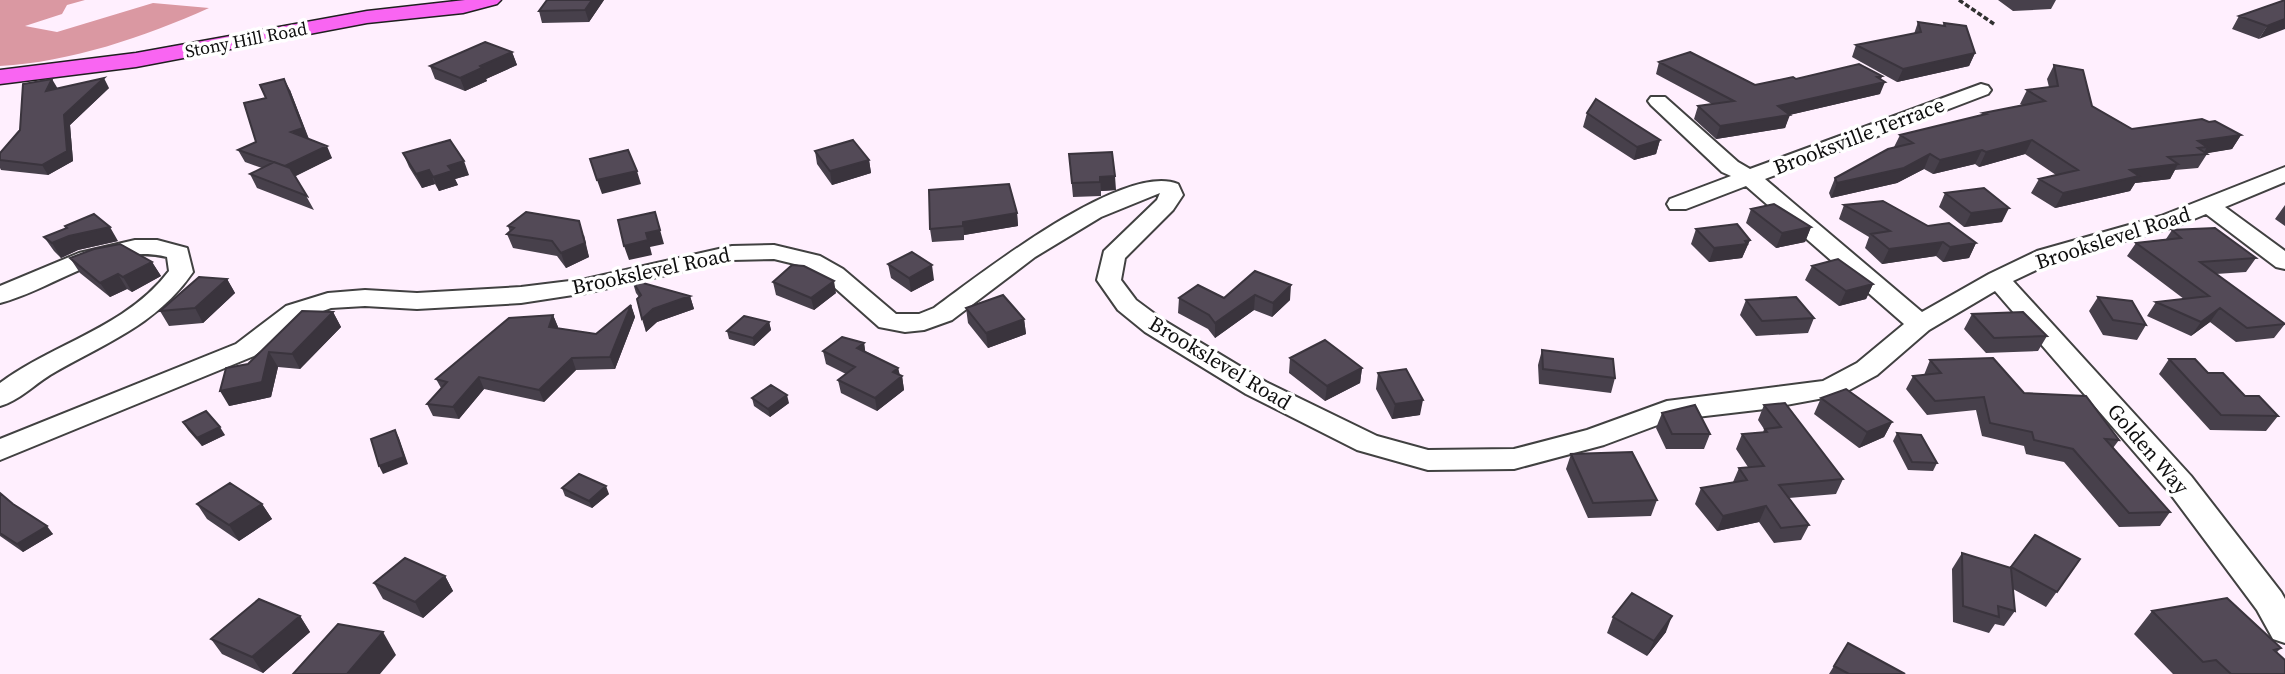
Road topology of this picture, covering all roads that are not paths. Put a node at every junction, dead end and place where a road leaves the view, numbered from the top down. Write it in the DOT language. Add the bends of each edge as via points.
graph roads {
  1 [pos="490,0"];
  2 [pos="0,77"];
  3 [pos="1981,90"];
  4 [pos="1658,101"];
  5 [pos="2285,174"];
  6 [pos="1750,178"];
  7 [pos="1678,204"];
  8 [pos="2209,206"];
  9 [pos="2285,262"];
  10 [pos="1998,279"];
  11 [pos="0,295"];
  12 [pos="1920,324"];
  13 [pos="0,397"];
  14 [pos="0,450"];
  15 [pos="2285,629"];
  1 -- 2 [label="main road, Stony Hill Road" via="367,17 136,60"];
  3 -- 6 [label="street, Brooksville Terrace"];
  4 -- 6 [label="street" via="1730,167"];
  5 -- 8 [label="street, Brookslevel Road"];
  6 -- 7 [label="street"];
  6 -- 12 [label="street, Brooksville Terrace"];
  8 -- 9 [label="street"];
  8 -- 10 [label="street, Brookslevel Road" via="2046,256"];
  10 -- 12 [label="street, Brookslevel Road"];
  10 -- 15 [label="street, Golden Way" via="2180,484"];
  11 -- 13 [label="street" via="135,246 161,246 178,253 181,272 158,300 23,378"];
  12 -- 14 [label="street, Brookslevel Road" via="1867,369 1830,388 1667,411 1594,438 1514,459 1429,460 1367,443 1256,388 1127,305 1109,280 1113,256 1165,205 1172,195 1170,188 1163,186 1150,187 1093,212 1026,252 943,314 924,322 888,321 834,274 811,261 774,252 732,253 586,286 521,295 328,301 295,312 245,350"];
}
